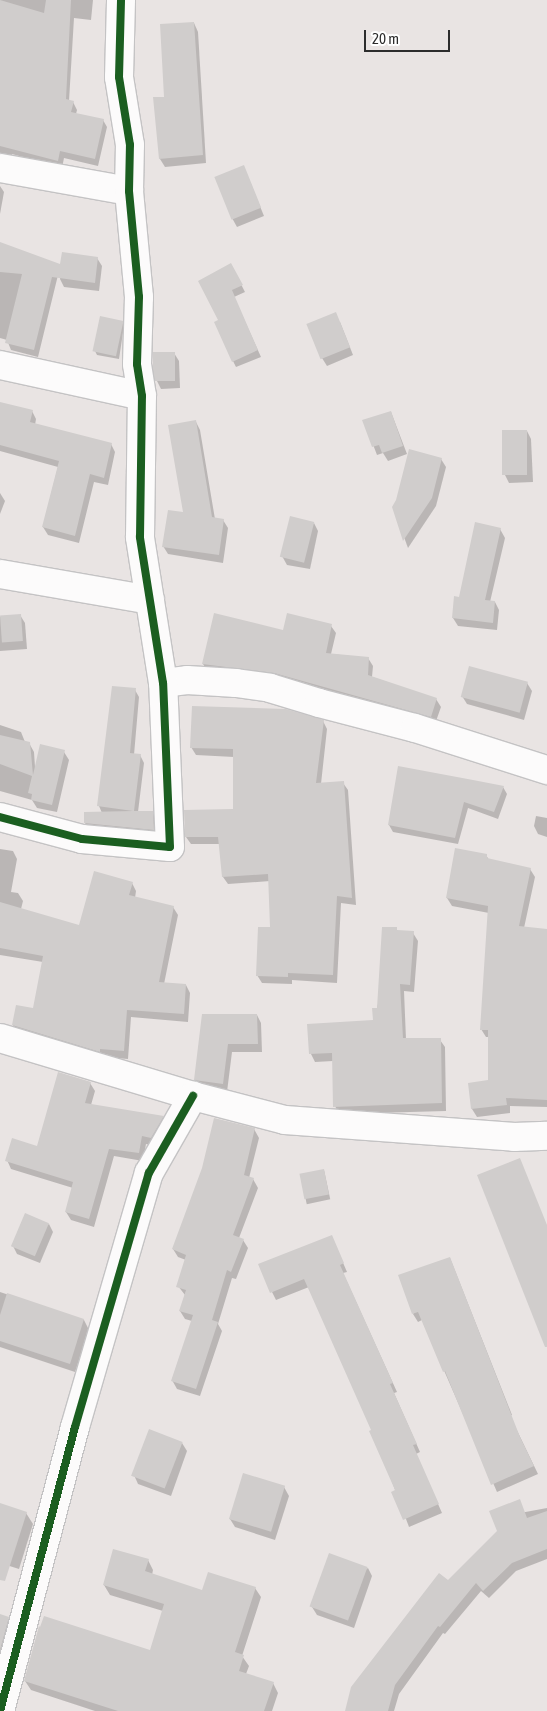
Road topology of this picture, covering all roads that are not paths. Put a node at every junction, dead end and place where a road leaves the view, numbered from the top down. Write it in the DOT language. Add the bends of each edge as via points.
graph roads {
  1 [pos="122,0"];
  2 [pos="0,168"];
  3 [pos="129,191"];
  4 [pos="0,365"];
  5 [pos="142,396"];
  6 [pos="0,574"];
  7 [pos="150,600"];
  8 [pos="163,684"];
  9 [pos="547,770"];
  10 [pos="0,817"];
  11 [pos="0,1038"];
  12 [pos="193,1096"];
  13 [pos="547,1136"];
  14 [pos="0,1711"];
  1 -- 3 [label="street" via="119,77 130,145"];
  2 -- 3 [label="street"];
  3 -- 5 [label="street" via="139,297 137,364"];
  4 -- 5 [label="street"];
  5 -- 7 [label="street" via="140,537"];
  6 -- 7 [label="street"];
  7 -- 8 [label="street"];
  8 -- 9 [label="street" via="187,680 270,688 415,728"];
  8 -- 10 [label="street" via="170,847 82,839"];
  11 -- 12 [label="street"];
  12 -- 13 [label="street" via="285,1120 514,1137"];
  12 -- 14 [label="street" via="150,1173 75,1428"];
}
